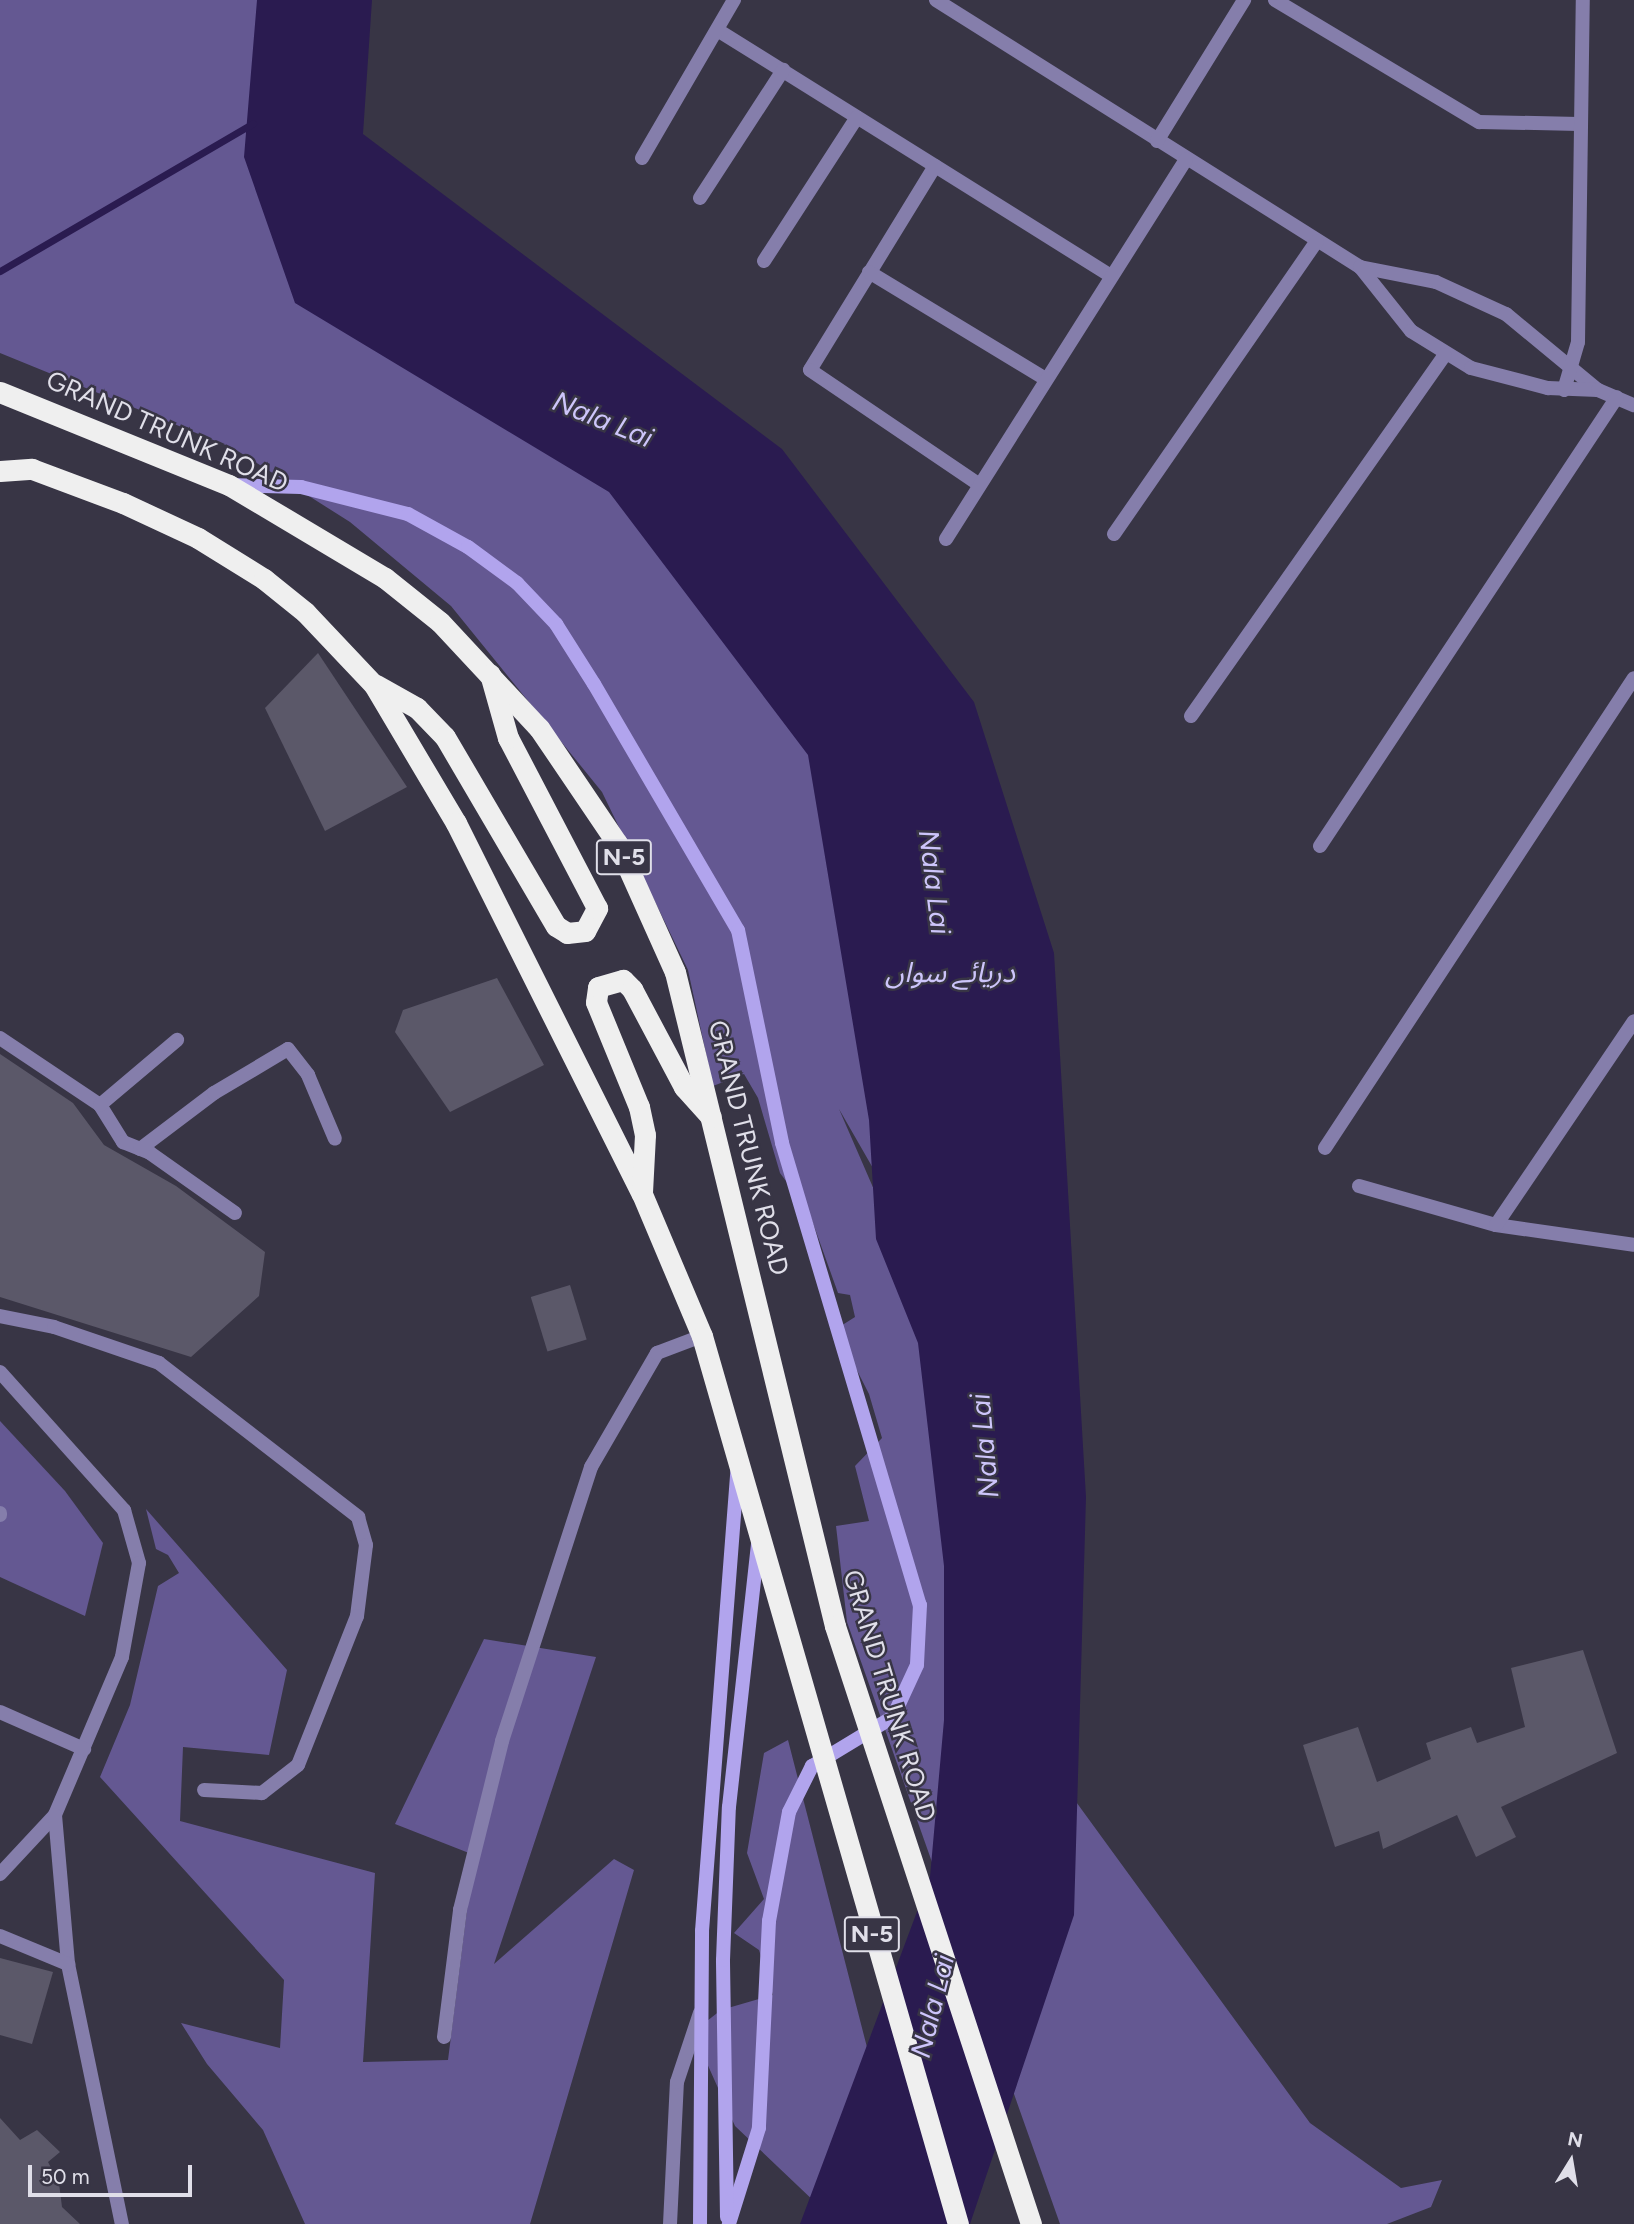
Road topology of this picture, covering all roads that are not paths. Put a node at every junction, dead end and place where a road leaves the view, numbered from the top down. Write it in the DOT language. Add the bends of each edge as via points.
graph roads {
  1 [pos="734,0"];
  2 [pos="936,0"];
  3 [pos="1244,0"];
  4 [pos="1275,0"];
  5 [pos="1583,0"];
  6 [pos="958,6"];
  7 [pos="719,31"];
  8 [pos="783,70"];
  9 [pos="857,117"];
  10 [pos="1579,124"];
  11 [pos="1157,141"];
  12 [pos="642,158"];
  13 [pos="1186,159"];
  14 [pos="935,166"];
  15 [pos="699,198"];
  16 [pos="1317,241"];
  17 [pos="764,261"];
  18 [pos="1360,267"];
  19 [pos="869,272"];
  20 [pos="1111,276"];
  21 [pos="1445,355"];
  22 [pos="1574,366"];
  23 [pos="1046,379"];
  24 [pos="1564,390"];
  25 [pos="1598,390"];
  26 [pos="0,392"];
  27 [pos="1617,397"];
  28 [pos="1634,405"];
  29 [pos="0,457"];
  30 [pos="32,469"];
  31 [pos="0,471"];
  32 [pos="229,485"];
  33 [pos="980,485"];
  34 [pos="1114,534"];
  35 [pos="946,539"];
  36 [pos="490,672"];
  37 [pos="1634,678"];
  38 [pos="374,684"];
  39 [pos="1191,716"];
  40 [pos="1320,846"];
  41 [pos="1634,1021"];
  42 [pos="0,1038"];
  43 [pos="177,1040"];
  44 [pos="100,1105"];
  45 [pos="712,1118"];
  46 [pos="335,1139"];
  47 [pos="1325,1148"];
  48 [pos="140,1149"];
  49 [pos="1359,1186"];
  50 [pos="642,1194"];
  51 [pos="235,1213"];
  52 [pos="1496,1226"];
  53 [pos="1634,1245"];
  54 [pos="0,1317"];
  55 [pos="702,1335"];
  56 [pos="0,1372"];
  57 [pos="739,1450"];
  58 [pos="760,1527"];
  59 [pos="0,1712"];
  60 [pos="84,1749"];
  61 [pos="204,1790"];
  62 [pos="55,1815"];
  63 [pos="0,1874"];
  64 [pos="0,1936"];
  65 [pos="68,1965"];
  66 [pos="701,2008"];
  67 [pos="444,2037"];
  68 [pos="122,2224"];
  69 [pos="670,2224"];
  70 [pos="700,2224"];
  71 [pos="728,2224"];
  72 [pos="958,2224"];
  73 [pos="1031,2224"];
  1 -- 7 [label="street"];
  2 -- 6 [label="street"];
  3 -- 11 [label="street"];
  4 -- 10 [label="street" via="1479,122"];
  5 -- 10 [label="street"];
  6 -- 11 [label="street"];
  7 -- 8 [label="street"];
  7 -- 12 [label="street"];
  8 -- 9 [label="street"];
  8 -- 15 [label="street"];
  9 -- 14 [label="street"];
  9 -- 17 [label="street"];
  10 -- 22 [label="street"];
  11 -- 13 [label="street"];
  13 -- 16 [label="street"];
  13 -- 20 [label="street"];
  14 -- 19 [label="street"];
  14 -- 20 [label="street"];
  16 -- 18 [label="street"];
  16 -- 34 [label="street"];
  18 -- 21 [label="street" via="1411,331"];
  18 -- 22 [label="street" via="1436,282 1472,296"];
  19 -- 23 [label="street"];
  19 -- 33 [label="street" via="812,364 811,375"];
  20 -- 23 [label="street"];
  21 -- 24 [label="street" via="1498,378"];
  21 -- 39 [label="street"];
  22 -- 24 [label="street"];
  22 -- 25 [label="street"];
  23 -- 33 [label="street"];
  24 -- 25 [label="street"];
  25 -- 27 [label="street"];
  26 -- 32 [label="highway, GRAND TRUNK ROAD / N-5"];
  27 -- 28 [label="street"];
  27 -- 40 [label="street"];
  29 -- 30 [label="highway, N-5"];
  30 -- 31 [label="highway, N-5"];
  30 -- 38 [label="highway, N-5" via="198,538 264,579 305,612"];
  32 -- 36 [label="highway, GRAND TRUNK ROAD / N-5" via="385,578"];
  32 -- 71 [label="main road" via="301,487 408,514 517,583 555,624 594,684 738,930 782,1143 920,1605 917,1665 893,1717 812,1766 789,1812 769,1921 759,2128"];
  33 -- 35 [label="street"];
  36 -- 38 [label="highway" via="508,738 597,908 584,931 567,933 556,926 444,737 417,708"];
  36 -- 45 [label="highway, GRAND TRUNK ROAD / N-5" via="578,780 651,910 682,995"];
  37 -- 47 [label="street"];
  38 -- 50 [label="highway, N-5" via="456,823"];
  41 -- 52 [label="street"];
  42 -- 44 [label="street"];
  43 -- 44 [label="street"];
  44 -- 48 [label="street" via="123,1142"];
  45 -- 50 [label="highway" via="684,1087 632,989 623,980 598,987 596,1002 639,1107 645,1135"];
  45 -- 73 [label="highway, GRAND TRUNK ROAD / N-5" via="835,1626"];
  46 -- 48 [label="street" via="308,1075 288,1049 214,1093"];
  48 -- 51 [label="street"];
  49 -- 52 [label="street"];
  50 -- 55 [label="highway, N-5"];
  52 -- 53 [label="street"];
  54 -- 61 [label="street" via="54,1327 159,1363 358,1517 366,1545 357,1616 298,1765 262,1793"];
  55 -- 57 [label="highway, N-5"];
  55 -- 67 [label="street" via="657,1353 591,1467 502,1741 460,1910"];
  56 -- 60 [label="street" via="124,1510 139,1563 122,1657"];
  57 -- 58 [label="highway, N-5"];
  57 -- 66 [label="main road"];
  58 -- 71 [label="main road" via="729,1807 723,1960"];
  58 -- 72 [label="highway, N-5"];
  59 -- 60 [label="street"];
  60 -- 62 [label="street"];
  62 -- 63 [label="street"];
  62 -- 65 [label="street"];
  64 -- 65 [label="street"];
  65 -- 68 [label="street"];
  66 -- 69 [label="street" via="677,2082"];
  66 -- 70 [label="main road"];
}
